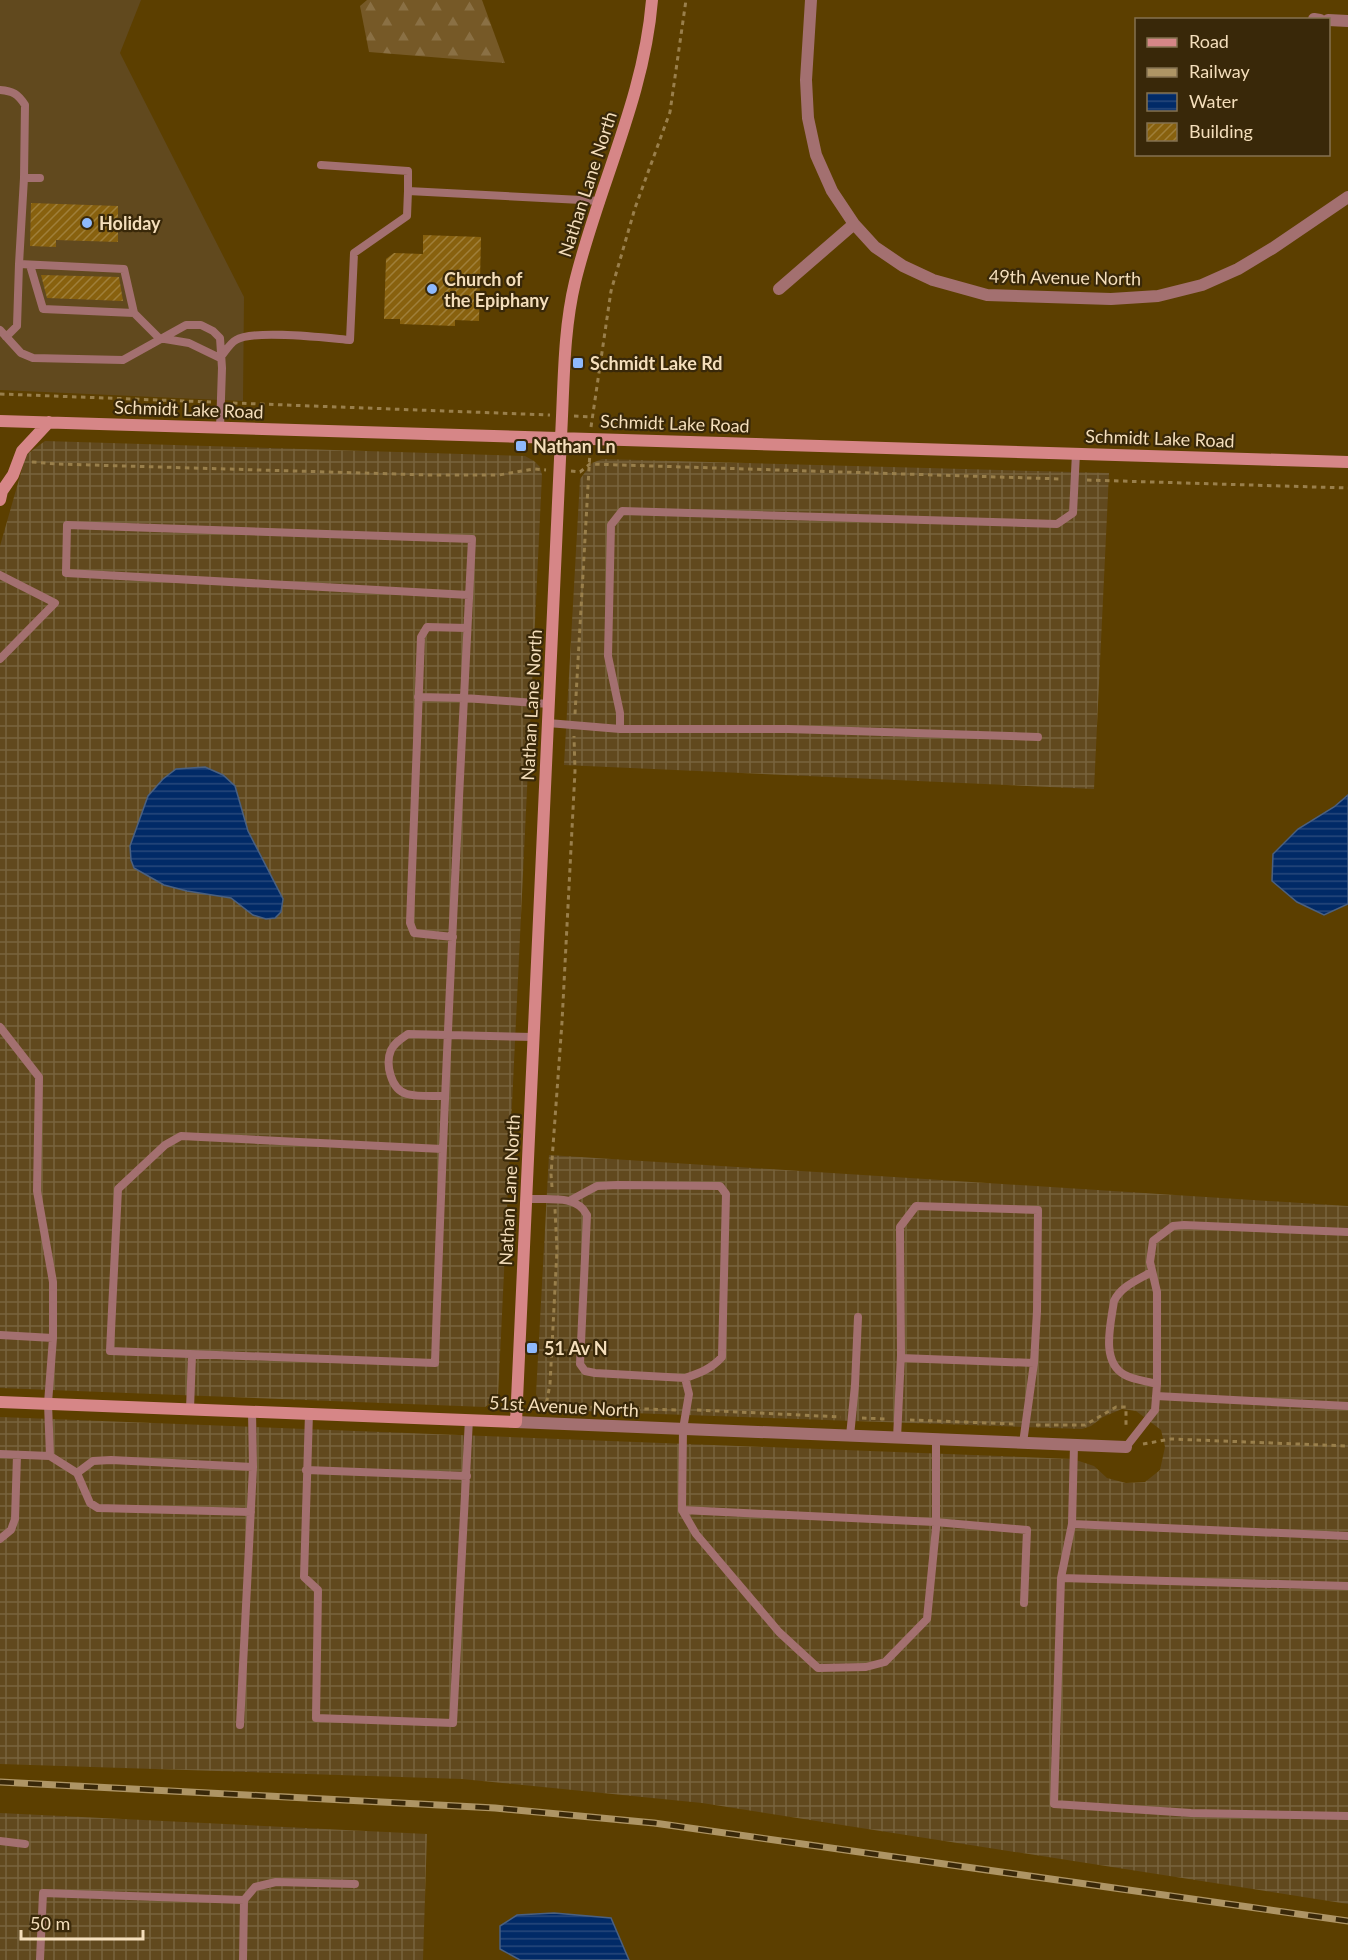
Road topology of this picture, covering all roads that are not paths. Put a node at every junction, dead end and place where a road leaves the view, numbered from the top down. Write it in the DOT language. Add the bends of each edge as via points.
graph roads {
  1 [pos="652,0"];
  2 [pos="811,0"];
  3 [pos="1330,20"];
  4 [pos="1348,21"];
  5 [pos="0,90"];
  6 [pos="321,165"];
  7 [pos="24,178"];
  8 [pos="40,178"];
  9 [pos="408,191"];
  10 [pos="601,201"];
  11 [pos="1347,201"];
  12 [pos="854,224"];
  13 [pos="19,264"];
  14 [pos="30,264"];
  15 [pos="779,289"];
  16 [pos="134,313"];
  17 [pos="3,333"];
  18 [pos="159,338"];
  19 [pos="220,358"];
  20 [pos="0,421"];
  21 [pos="49,422"];
  22 [pos="220,428"];
  23 [pos="561,437"];
  24 [pos="1076,453"];
  25 [pos="1348,462"];
  26 [pos="1,492"];
  27 [pos="0,575"];
  28 [pos="469,596"];
  29 [pos="467,628"];
  30 [pos="0,659"];
  31 [pos="418,697"];
  32 [pos="464,698"];
  33 [pos="549,704"];
  34 [pos="548,723"];
  35 [pos="620,729"];
  36 [pos="1038,737"];
  37 [pos="453,937"];
  38 [pos="0,1027"];
  39 [pos="448,1036"];
  40 [pos="534,1037"];
  41 [pos="445,1096"];
  42 [pos="442,1149"];
  43 [pos="526,1199"];
  44 [pos="571,1200"];
  45 [pos="1348,1232"];
  46 [pos="1151,1272"];
  47 [pos="858,1317"];
  48 [pos="0,1335"];
  49 [pos="53,1338"];
  50 [pos="192,1355"];
  51 [pos="901,1358"];
  52 [pos="1034,1363"];
  53 [pos="685,1378"];
  54 [pos="1157,1384"];
  55 [pos="1156,1396"];
  56 [pos="0,1402"];
  57 [pos="48,1404"];
  58 [pos="1348,1406"];
  59 [pos="190,1409"];
  60 [pos="252,1411"];
  61 [pos="309,1413"];
  62 [pos="469,1419"];
  63 [pos="516,1422"];
  64 [pos="683,1429"];
  65 [pos="850,1436"];
  66 [pos="897,1438"];
  67 [pos="936,1439"];
  68 [pos="1023,1443"];
  69 [pos="1074,1445"];
  70 [pos="1126,1447"];
  71 [pos="0,1454"];
  72 [pos="17,1455"];
  73 [pos="50,1456"];
  74 [pos="253,1467"];
  75 [pos="306,1470"];
  76 [pos="77,1473"];
  77 [pos="467,1476"];
  78 [pos="682,1510"];
  79 [pos="250,1512"];
  80 [pos="935,1522"];
  81 [pos="1072,1524"];
  82 [pos="1348,1536"];
  83 [pos="0,1539"];
  84 [pos="1061,1578"];
  85 [pos="1348,1586"];
  86 [pos="1024,1604"];
  87 [pos="240,1725"];
  88 [pos="1348,1816"];
  89 [pos="0,1841"];
  90 [pos="25,1844"];
  91 [pos="355,1884"];
  92 [pos="244,1900"];
  93 [pos="40,1960"];
  94 [pos="243,1960"];
  1 -- 10 [label="street, Nathan Lane North" via="638,83"];
  2 -- 12 [label="street, 49th Avenue North" via="808,118 816,155 832,191"];
  3 -- 4 [label="street"];
  5 -- 7 [label="lane" via="20,96 25,105"];
  6 -- 9 [label="lane" via="408,171"];
  7 -- 8 [label="lane"];
  7 -- 13 [label="lane"];
  9 -- 10 [label="lane"];
  9 -- 19 [label="lane" via="406,216 354,253 350,340 247,336 236,340"];
  10 -- 23 [label="street, Nathan Lane North" via="570,307"];
  11 -- 12 [label="street, 49th Avenue North" via="1238,269 1202,285 1158,296 1111,299 987,296 933,280 903,266 875,247"];
  12 -- 15 [label="street"];
  13 -- 14 [label="lane"];
  13 -- 17 [label="lane" via="17,326"];
  14 -- 16 [label="lane" via="43,309"];
  14 -- 16 [label="lane" via="124,269"];
  16 -- 18 [label="lane"];
  17 -- 18 [label="lane" via="21,353 33,358 123,360"];
  18 -- 19 [label="lane" via="189,343"];
  18 -- 19 [label="lane" via="186,325 201,325 220,338"];
  19 -- 22 [label="lane"];
  20 -- 21 [label="street, Schmidt Lake Road"];
  21 -- 22 [label="street, Schmidt Lake Road"];
  21 -- 26 [label="street" via="22,451"];
  22 -- 23 [label="street, Schmidt Lake Road"];
  23 -- 24 [label="street, Schmidt Lake Road"];
  23 -- 33 [label="street, Nathan Lane North"];
  24 -- 25 [label="street, Schmidt Lake Road"];
  24 -- 35 [label="lane" via="1073,513 1057,524 622,511 611,525 608,656"];
  27 -- 30 [label="lane" via="55,603"];
  28 -- 28 [label="lane" via="66,573 67,525 472,539"];
  28 -- 29 [label="lane"];
  29 -- 31 [label="lane" via="427,627 421,637"];
  29 -- 32 [label="lane"];
  31 -- 32 [label="lane"];
  31 -- 37 [label="lane" via="410,923 414,933"];
  32 -- 33 [label="lane"];
  32 -- 37 [label="lane"];
  33 -- 34 [label="street, Nathan Lane North"];
  34 -- 35 [label="lane"];
  34 -- 40 [label="street, Nathan Lane North"];
  35 -- 36 [label="lane" via="788,729"];
  37 -- 39 [label="lane"];
  38 -- 49 [label="lane" via="39,1077 37,1191 53,1282"];
  39 -- 40 [label="lane"];
  39 -- 41 [label="lane"];
  39 -- 41 [label="lane" via="408,1034 397,1041 390,1053 391,1078 396,1089 406,1094"];
  40 -- 43 [label="street, Nathan Lane North"];
  41 -- 42 [label="lane"];
  42 -- 50 [label="lane" via="435,1363"];
  42 -- 50 [label="lane" via="181,1136 165,1145 118,1189 110,1351"];
  43 -- 44 [label="lane"];
  43 -- 63 [label="street, Nathan Lane North"];
  44 -- 53 [label="lane" via="587,1215 580,1364 585,1371"];
  44 -- 53 [label="lane" via="597,1186 618,1185 720,1186 726,1194 722,1357 702,1373"];
  45 -- 46 [label="lane" via="1173,1226 1153,1241"];
  46 -- 54 [label="lane" via="1157,1292"];
  46 -- 54 [label="lane" via="1117,1294 1109,1346 1119,1371"];
  47 -- 65 [label="lane"];
  48 -- 49 [label="lane"];
  49 -- 57 [label="lane"];
  50 -- 59 [label="lane"];
  51 -- 52 [label="lane"];
  51 -- 52 [label="lane" via="900,1227 916,1206 1038,1210"];
  51 -- 66 [label="lane"];
  52 -- 68 [label="lane"];
  53 -- 64 [label="lane" via="689,1394"];
  54 -- 55 [label="lane"];
  55 -- 58 [label="lane"];
  55 -- 70 [label="lane" via="1155,1410"];
  56 -- 57 [label="street, 51st Avenue North"];
  57 -- 59 [label="street, 51st Avenue North"];
  57 -- 73 [label="lane"];
  59 -- 60 [label="street, 51st Avenue North"];
  60 -- 61 [label="street, 51st Avenue North"];
  60 -- 74 [label="lane"];
  61 -- 62 [label="street, 51st Avenue North"];
  61 -- 75 [label="lane"];
  62 -- 63 [label="street, 51st Avenue North"];
  62 -- 77 [label="lane"];
  63 -- 64 [label="street, 51st Avenue North"];
  64 -- 65 [label="street, 51st Avenue North"];
  64 -- 78 [label="lane"];
  65 -- 66 [label="street, 51st Avenue North"];
  66 -- 67 [label="street, 51st Avenue North"];
  67 -- 68 [label="street, 51st Avenue North"];
  67 -- 80 [label="lane"];
  68 -- 69 [label="street, 51st Avenue North"];
  69 -- 70 [label="street, 51st Avenue North"];
  69 -- 81 [label="lane"];
  71 -- 72 [label="lane"];
  72 -- 73 [label="lane"];
  72 -- 83 [label="lane" via="15,1519 11,1530"];
  73 -- 76 [label="lane"];
  74 -- 76 [label="lane" via="111,1460 93,1461"];
  74 -- 79 [label="lane"];
  75 -- 77 [label="lane"];
  75 -- 77 [label="lane" via="304,1576 318,1590 316,1718 453,1723"];
  76 -- 79 [label="lane" via="90,1503 99,1508"];
  78 -- 80 [label="lane"];
  78 -- 80 [label="lane" via="696,1534 780,1632 818,1668 866,1667 885,1662 927,1619"];
  79 -- 87 [label="lane"];
  80 -- 86 [label="lane" via="1027,1530"];
  81 -- 82 [label="lane"];
  81 -- 84 [label="lane"];
  84 -- 85 [label="lane"];
  84 -- 88 [label="lane" via="1054,1804 1191,1813"];
  89 -- 90 [label="lane"];
  91 -- 92 [label="lane" via="276,1882 255,1887"];
  92 -- 93 [label="lane" via="43,1893"];
  92 -- 94 [label="lane"];
}
